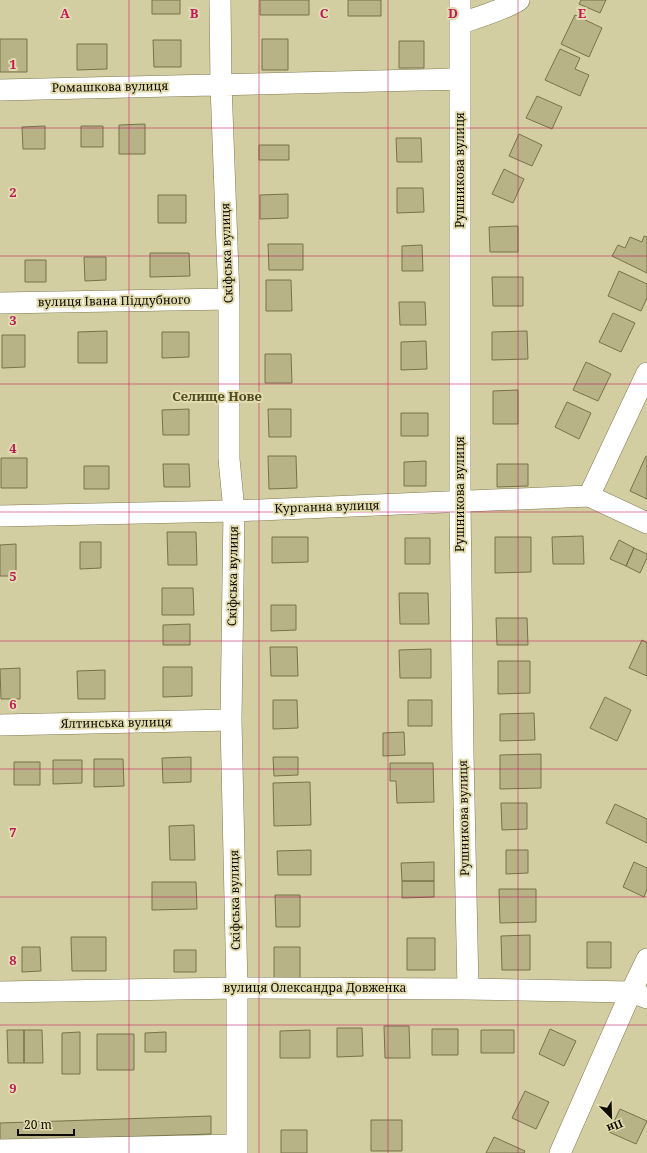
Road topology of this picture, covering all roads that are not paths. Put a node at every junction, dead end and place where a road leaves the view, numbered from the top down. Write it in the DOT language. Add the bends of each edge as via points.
graph roads {
  1 [pos="220,0"];
  2 [pos="460,0"];
  3 [pos="519,0"];
  4 [pos="461,23"];
  5 [pos="460,79"];
  6 [pos="221,85"];
  7 [pos="0,90"];
  8 [pos="228,299"];
  9 [pos="0,303"];
  10 [pos="647,373"];
  11 [pos="589,496"];
  12 [pos="460,502"];
  13 [pos="234,511"];
  14 [pos="0,516"];
  15 [pos="647,523"];
  16 [pos="231,720"];
  17 [pos="0,725"];
  18 [pos="647,959"];
  19 [pos="237,988"];
  20 [pos="468,989"];
  21 [pos="0,992"];
  22 [pos="639,995"];
  23 [pos="237,1149"];
  24 [pos="10,1150"];
  25 [pos="560,1153"];
  1 -- 6 [label="street, Скіфська вулиця"];
  2 -- 4 [label="street, Рушникова вулиця"];
  3 -- 4 [label="street"];
  4 -- 5 [label="street, Рушникова вулиця"];
  5 -- 6 [label="street, Ромашкова вулиця"];
  5 -- 12 [label="street, Рушникова вулиця"];
  6 -- 7 [label="street, Ромашкова вулиця"];
  6 -- 8 [label="street, Скіфська вулиця"];
  8 -- 9 [label="street, вулиця Івана Піддубного"];
  8 -- 13 [label="street, Скіфська вулиця" via="229,459"];
  10 -- 11 [label="street"];
  11 -- 12 [label="street, Курганна вулиця"];
  11 -- 15 [label="street, Курганна вулиця"];
  12 -- 13 [label="street, Курганна вулиця"];
  12 -- 20 [label="street, Рушникова вулиця"];
  13 -- 14 [label="street, Курганна вулиця"];
  13 -- 16 [label="street, Скіфська вулиця"];
  16 -- 17 [label="street, Ялтинська вулиця"];
  16 -- 19 [label="street, Скіфська вулиця"];
  18 -- 22 [label="street"];
  19 -- 20 [label="street, вулиця Олександра Довженка"];
  19 -- 21 [label="street, вулиця Олександра Довженка"];
  19 -- 23 [label="street, Скіфська вулиця"];
  20 -- 22 [label="street, вулиця Олександра Довженка"];
  22 -- 25 [label="street"];
  23 -- 24 [label="street"];
}
